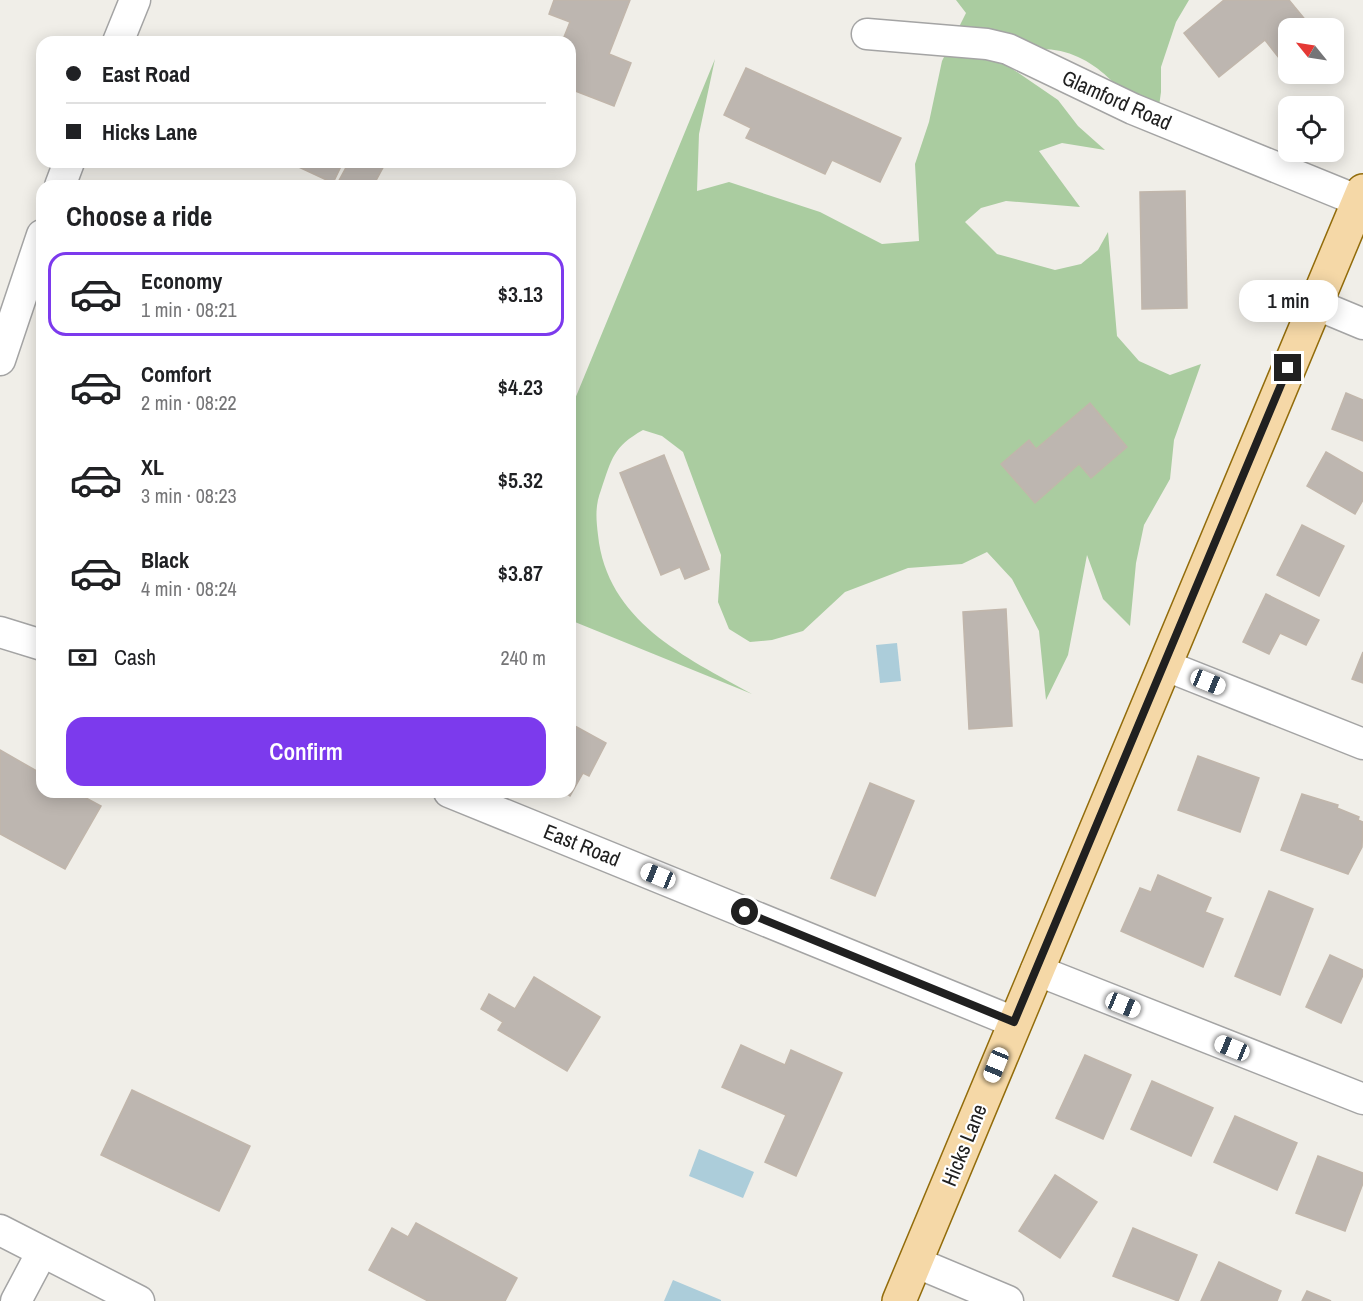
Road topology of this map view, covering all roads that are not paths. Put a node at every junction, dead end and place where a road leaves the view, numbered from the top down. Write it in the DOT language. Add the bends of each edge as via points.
graph roads {
  1 [pos="135,0"];
  2 [pos="867,34"];
  3 [pos="120,36"];
  4 [pos="1361,196"];
  5 [pos="36,253"];
  6 [pos="1315,304"];
  7 [pos="1363,324"];
  8 [pos="0,360"];
  9 [pos="0,632"];
  10 [pos="36,643"];
  11 [pos="1164,665"];
  12 [pos="1363,744"];
  13 [pos="464,798"];
  14 [pos="1036,970"];
  15 [pos="1014,1022"];
  16 [pos="1363,1099"];
  17 [pos="0,1230"];
  18 [pos="42,1251"];
  19 [pos="915,1262"];
  20 [pos="16,1301"];
  21 [pos="140,1301"];
  22 [pos="899,1301"];
  23 [pos="1008,1301"];
  1 -- 3 [label="street"];
  2 -- 4 [label="street, Glamford Road" via="1008,49 1132,109"];
  4 -- 6 [label="main road, Hicks Lane"];
  5 -- 8 [label="street"];
  6 -- 7 [label="street"];
  6 -- 11 [label="main road, Hicks Lane"];
  9 -- 10 [label="street"];
  11 -- 12 [label="street"];
  11 -- 14 [label="main road, Hicks Lane"];
  13 -- 15 [label="street, East Road"];
  14 -- 15 [label="main road, Hicks Lane"];
  14 -- 16 [label="street"];
  15 -- 19 [label="main road, Hicks Lane"];
  17 -- 18 [label="street"];
  18 -- 20 [label="street"];
  18 -- 21 [label="street"];
  19 -- 22 [label="main road, Hicks Lane"];
  19 -- 23 [label="street"];
}
